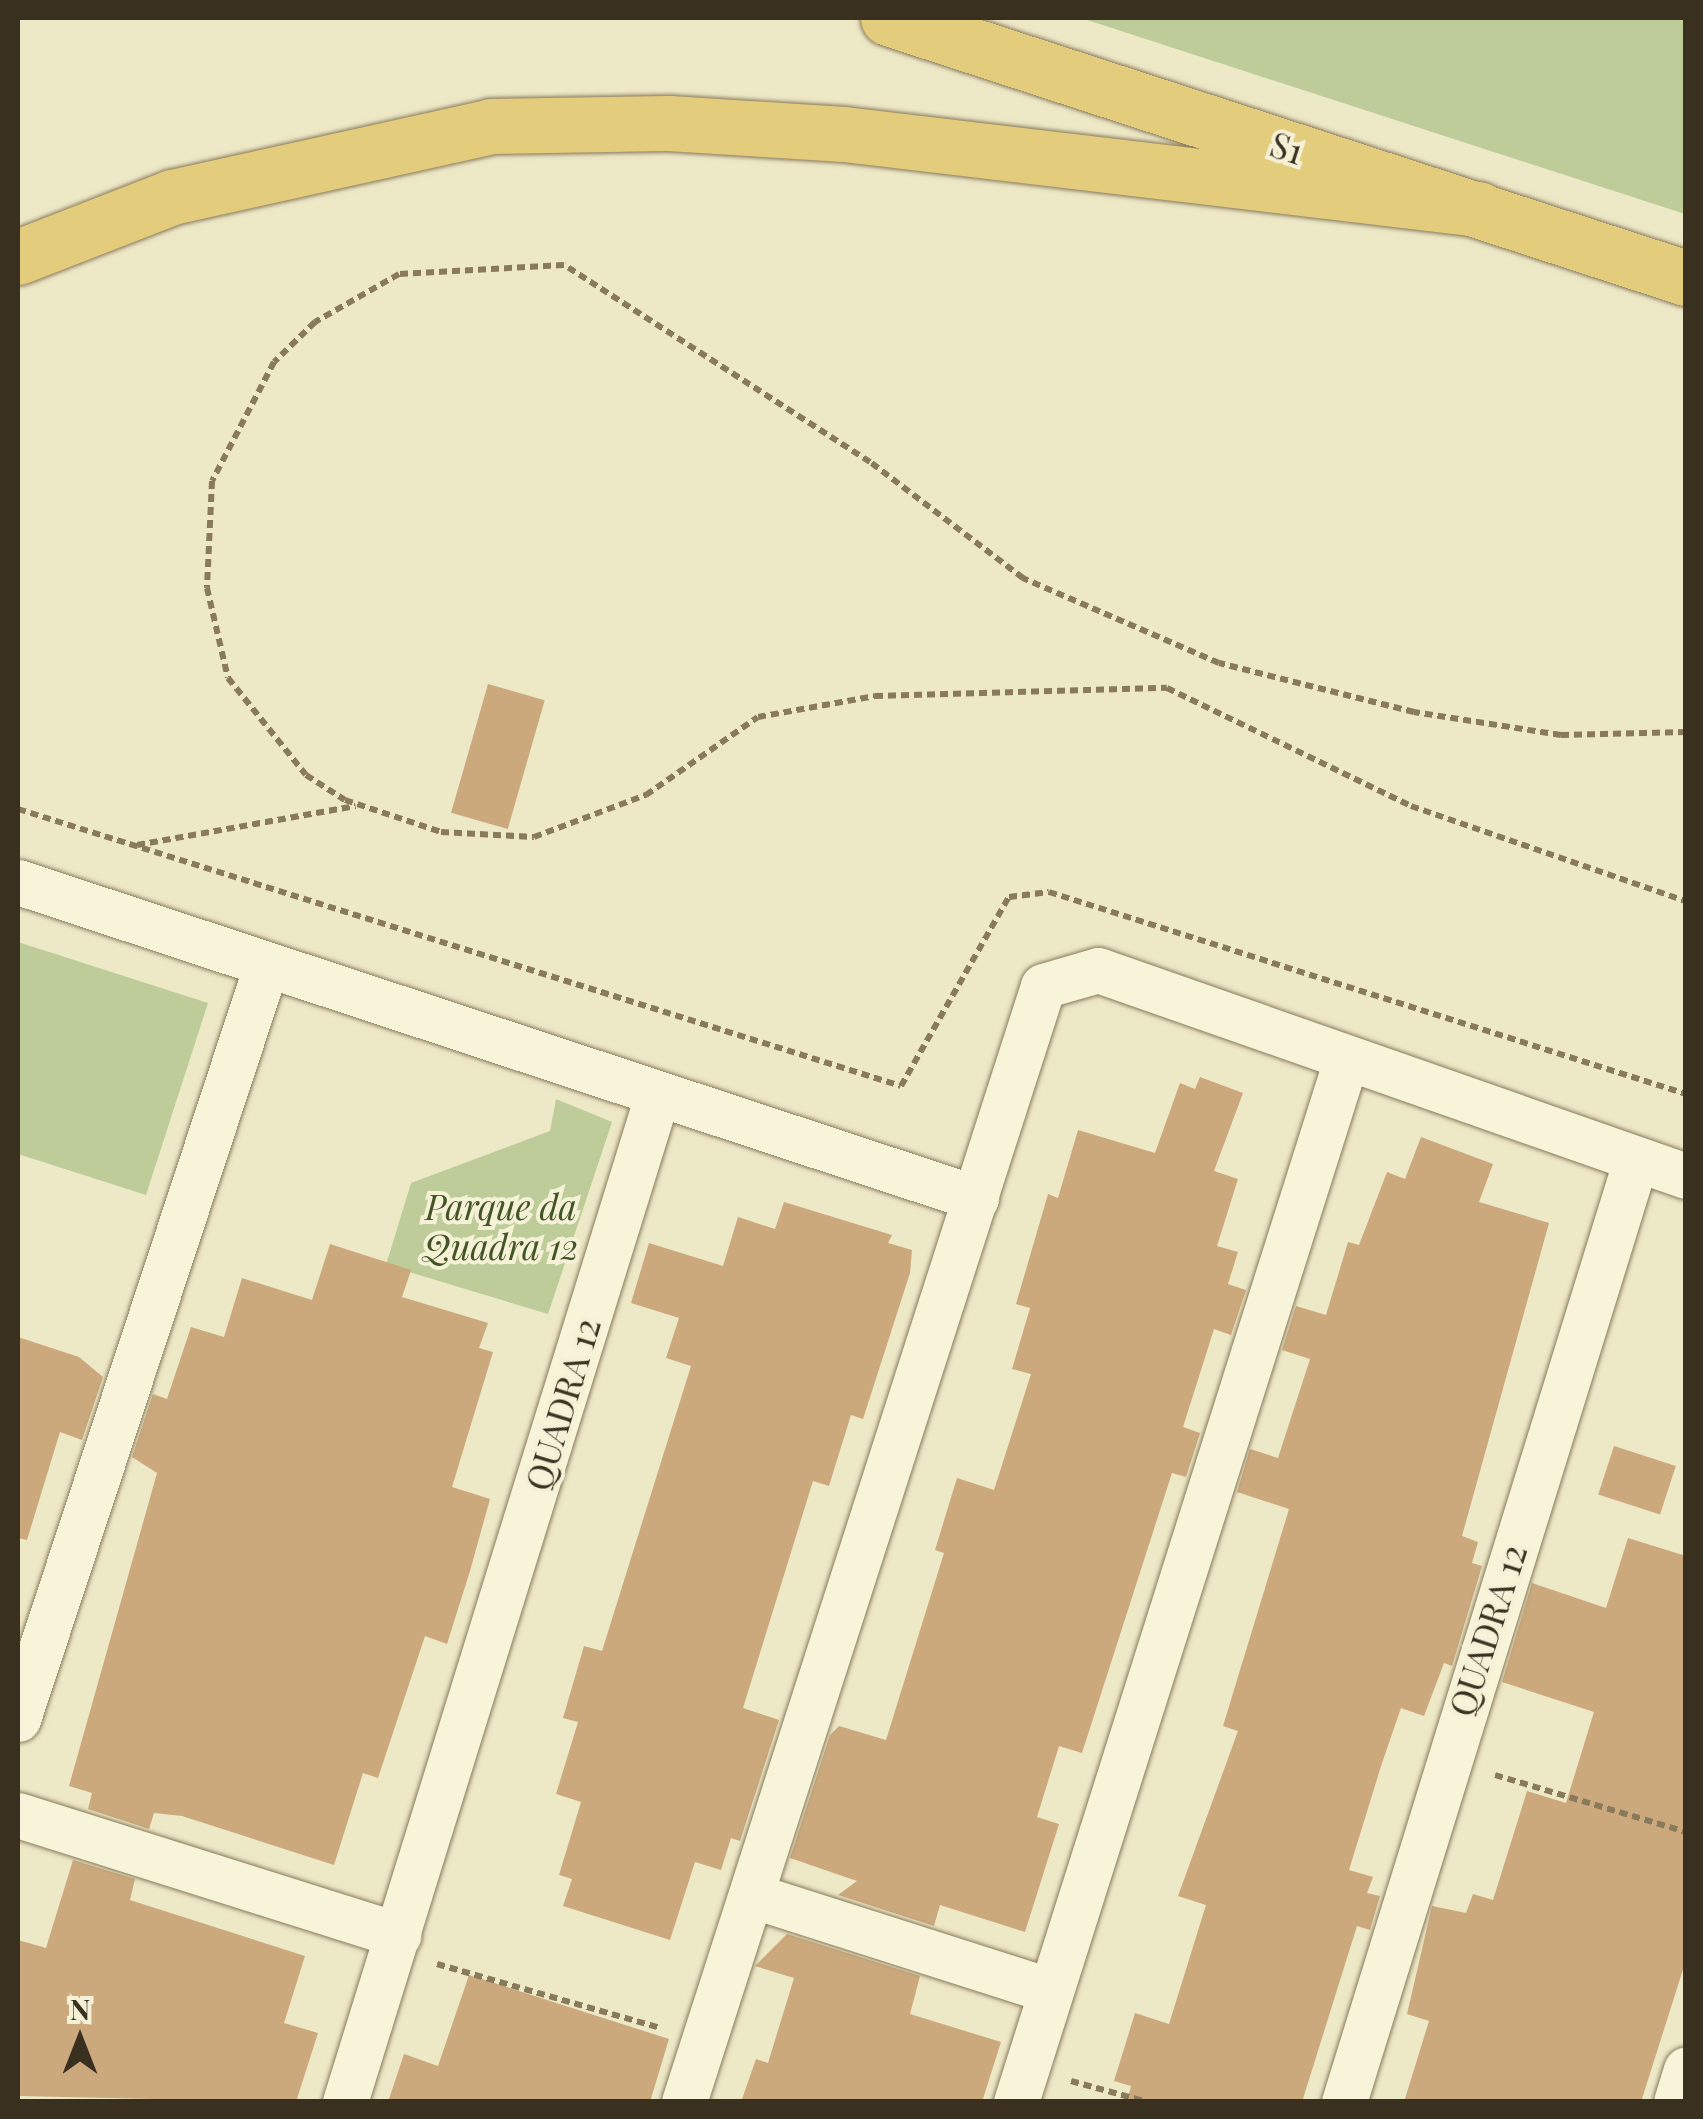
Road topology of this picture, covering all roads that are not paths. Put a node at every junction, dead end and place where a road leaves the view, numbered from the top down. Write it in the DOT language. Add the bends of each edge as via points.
graph roads {
  1 [pos="888,18"];
  2 [pos="1479,209"];
  3 [pos="18,257"];
  4 [pos="1686,278"];
  5 [pos="18,882"];
  6 [pos="266,969"];
  7 [pos="1346,1060"];
  8 [pos="656,1099"];
  9 [pos="1636,1160"];
  10 [pos="1686,1176"];
  11 [pos="976,1198"];
  12 [pos="18,1719"];
  13 [pos="18,1815"];
  14 [pos="757,1897"];
  15 [pos="396,1944"];
  16 [pos="1050,1990"];
  17 [pos="1686,2070"];
  18 [pos="1020,2085"];
  19 [pos="345,2102"];
  20 [pos="684,2102"];
  21 [pos="1344,2102"];
  22 [pos="1676,2102"];
  1 -- 2 [label="highway, S1"];
  2 -- 3 [label="highway" via="844,134 669,123 491,126 172,198"];
  2 -- 4 [label="highway, S1"];
  5 -- 6 [label="street"];
  6 -- 8 [label="street"];
  6 -- 12 [label="street"];
  7 -- 9 [label="street"];
  7 -- 11 [label="street" via="1098,970 1059,974 1034,1004"];
  7 -- 16 [label="street"];
  8 -- 11 [label="street"];
  8 -- 15 [label="street, QUADRA 12"];
  9 -- 10 [label="street"];
  9 -- 21 [label="street, QUADRA 12"];
  11 -- 14 [label="street"];
  13 -- 15 [label="street"];
  14 -- 16 [label="street"];
  14 -- 20 [label="street"];
  15 -- 19 [label="street, QUADRA 12"];
  16 -- 18 [label="street"];
  17 -- 22 [label="street"];
}
